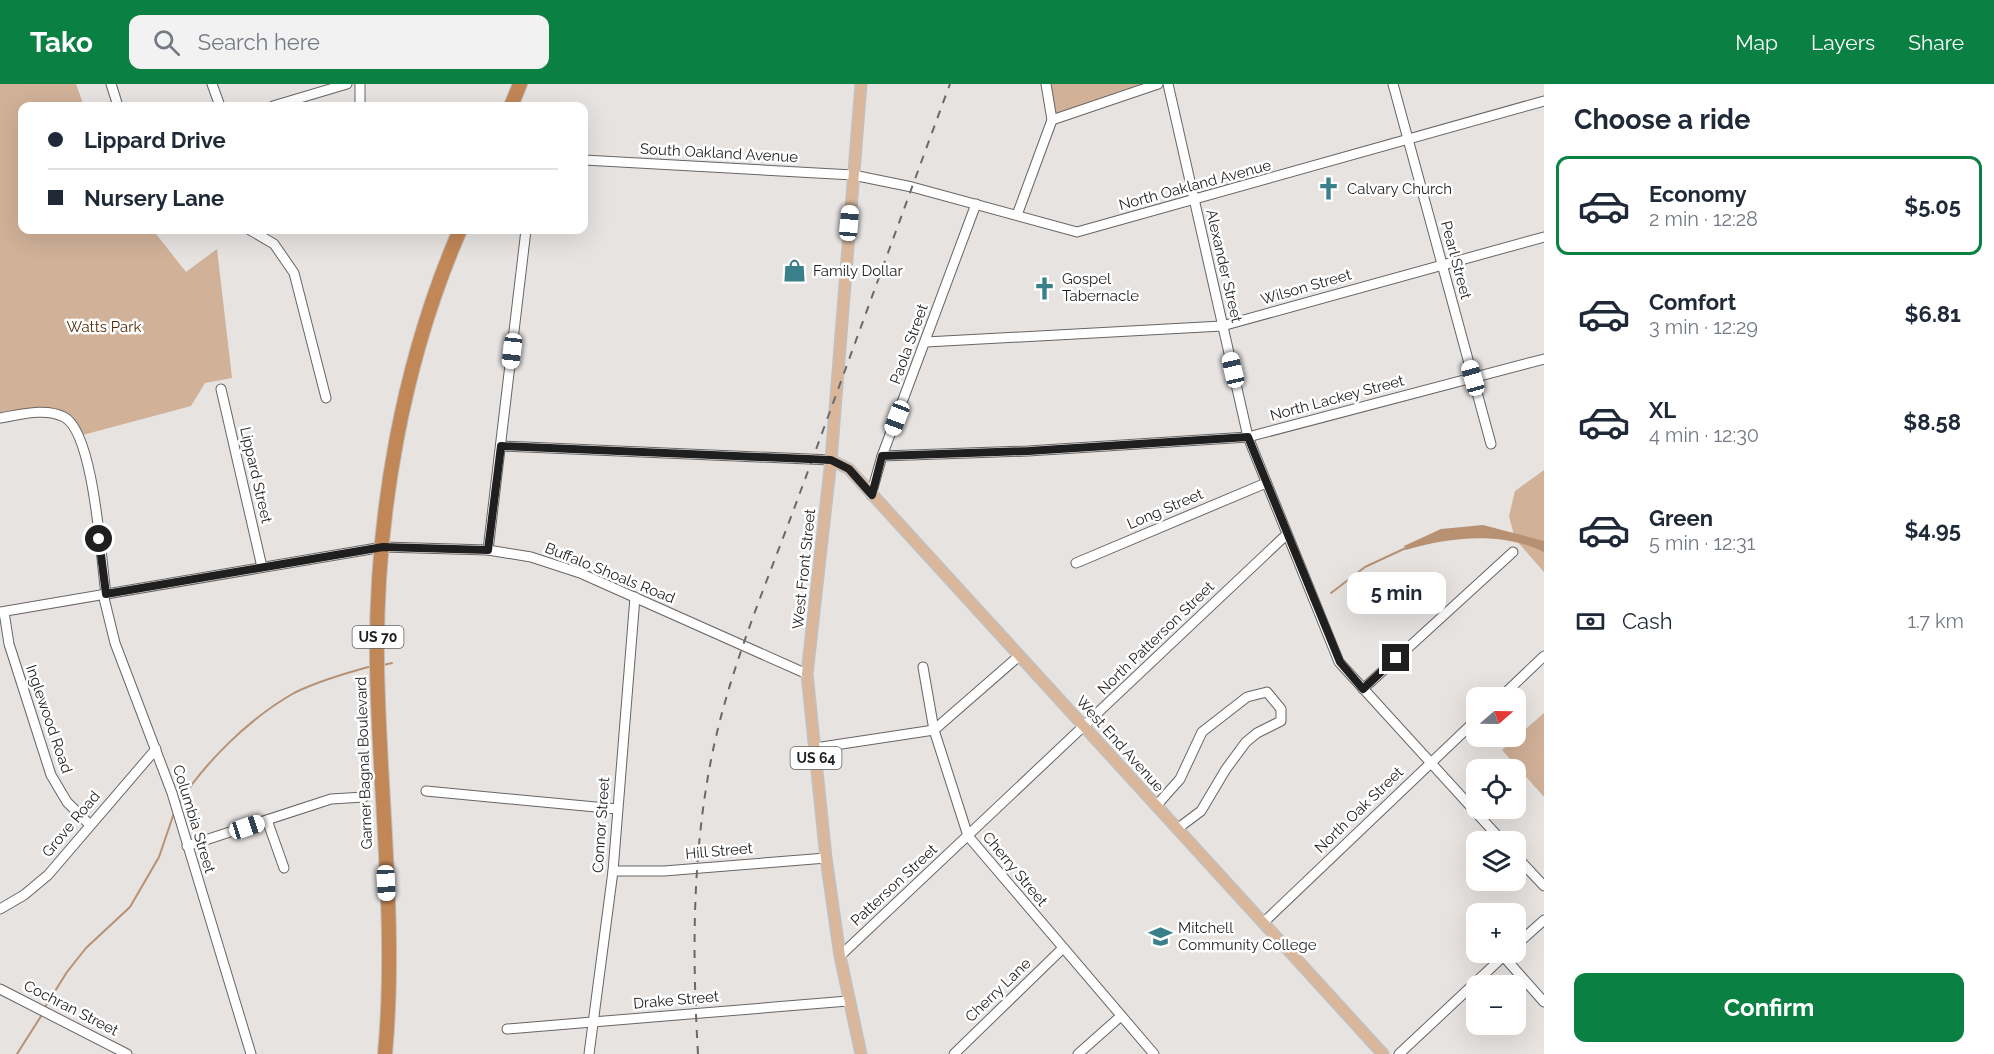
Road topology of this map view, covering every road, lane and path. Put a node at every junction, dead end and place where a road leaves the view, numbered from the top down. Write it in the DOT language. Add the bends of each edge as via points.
graph roads {
  1 [pos="111,84"];
  2 [pos="212,84"];
  3 [pos="347,84"];
  4 [pos="360,84"];
  5 [pos="520,84"];
  6 [pos="861,84"];
  7 [pos="1046,84"];
  8 [pos="1158,84"];
  9 [pos="1168,84"];
  10 [pos="1393,84"];
  11 [pos="1544,101"];
  12 [pos="117,102"];
  13 [pos="219,102"];
  14 [pos="286,102"];
  15 [pos="360,102"];
  16 [pos="513,102"];
  17 [pos="1052,120"];
  18 [pos="1409,141"];
  19 [pos="588,160"];
  20 [pos="853,176"];
  21 [pos="1194,201"];
  22 [pos="976,204"];
  23 [pos="1017,215"];
  24 [pos="257,234"];
  25 [pos="459,234"];
  26 [pos="526,234"];
  27 [pos="1544,237"];
  28 [pos="1442,265"];
  29 [pos="1222,326"];
  30 [pos="926,342"];
  31 [pos="1544,359"];
  32 [pos="1473,378"];
  33 [pos="221,389"];
  34 [pos="326,398"];
  35 [pos="0,418"];
  36 [pos="1248,437"];
  37 [pos="1491,444"];
  38 [pos="501,446"];
  39 [pos="882,456"];
  40 [pos="831,460"];
  41 [pos="1266,483"];
  42 [pos="872,495"];
  43 [pos="1286,535"];
  44 [pos="383,547"];
  45 [pos="488,550"];
  46 [pos="1513,552"];
  47 [pos="1076,563"];
  48 [pos="262,567"];
  49 [pos="105,594"];
  50 [pos="635,597"];
  51 [pos="2,612"];
  52 [pos="1018,656"];
  53 [pos="1544,656"];
  54 [pos="923,667"];
  55 [pos="807,674"];
  56 [pos="1512,687"];
  57 [pos="1363,689"];
  58 [pos="1084,728"];
  59 [pos="1466,729"];
  60 [pos="934,730"];
  61 [pos="815,748"];
  62 [pos="156,749"];
  63 [pos="1430,763"];
  64 [pos="426,790"];
  65 [pos="364,797"];
  66 [pos="1156,806"];
  67 [pos="617,809"];
  68 [pos="267,820"];
  69 [pos="89,824"];
  70 [pos="1177,829"];
  71 [pos="1493,831"];
  72 [pos="968,836"];
  73 [pos="187,846"];
  74 [pos="826,858"];
  75 [pos="1526,867"];
  76 [pos="284,868"];
  77 [pos="613,871"];
  78 [pos="1544,886"];
  79 [pos="1,906"];
  80 [pos="1544,920"];
  81 [pos="1263,923"];
  82 [pos="1526,936"];
  83 [pos="1063,948"];
  84 [pos="840,956"];
  85 [pos="1497,963"];
  86 [pos="1512,963"];
  87 [pos="0,988"];
  88 [pos="848,1001"];
  89 [pos="1544,1002"];
  90 [pos="1121,1016"];
  91 [pos="595,1022"];
  92 [pos="507,1029"];
  93 [pos="128,1054"];
  94 [pos="251,1054"];
  95 [pos="385,1054"];
  96 [pos="589,1054"];
  97 [pos="861,1054"];
  98 [pos="954,1054"];
  99 [pos="1078,1054"];
  100 [pos="1154,1054"];
  101 [pos="1383,1054"];
  102 [pos="1399,1054"];
  1 -- 12 [label="street"];
  2 -- 13 [label="street"];
  3 -- 14 [label="street"];
  4 -- 15 [label="street"];
  5 -- 16 [label="highway"];
  6 -- 20 [label="main road, West Front Street / US 64"];
  7 -- 17 [label="street"];
  8 -- 17 [label="street"];
  9 -- 21 [label="street, Alexander Street"];
  10 -- 18 [label="street, Pearl Street"];
  11 -- 18 [label="street, North Oakland Avenue"];
  17 -- 23 [label="street"];
  18 -- 21 [label="street, North Oakland Avenue"];
  18 -- 28 [label="street, Pearl Street"];
  19 -- 20 [label="street, South Oakland Avenue"];
  20 -- 22 [label="street, North Oakland Avenue"];
  20 -- 40 [label="main road, West Front Street / US 64"];
  21 -- 23 [label="street, North Oakland Avenue" via="1077,232"];
  21 -- 29 [label="street, Alexander Street"];
  22 -- 23 [label="street, North Oakland Avenue"];
  22 -- 30 [label="street, Paola Street"];
  24 -- 34 [label="street" via="274,244 294,273"];
  25 -- 44 [label="highway, Garner Bagnal Boulevard / US 70" via="413,372 393,470"];
  26 -- 38 [label="street"];
  27 -- 28 [label="street, Wilson Street"];
  28 -- 29 [label="street, Wilson Street"];
  28 -- 32 [label="street, Pearl Street"];
  29 -- 30 [label="street, Wilson Street"];
  29 -- 36 [label="street, Alexander Street"];
  30 -- 39 [label="street, Paola Street"];
  31 -- 32 [label="street, North Lackey Street"];
  32 -- 36 [label="street, North Lackey Street"];
  32 -- 37 [label="street, Pearl Street"];
  33 -- 48 [label="street, Lippard Street"];
  35 -- 49 [label="street, Columbia Street" via="56,414 73,426 90,469"];
  36 -- 39 [label="street, North Lackey Street"];
  36 -- 41 [label="street, Alexander Street"];
  38 -- 40 [label="street"];
  38 -- 45 [label="street"];
  39 -- 42 [label="street, Paola Street"];
  40 -- 42 [label="main road, West End Avenue" via="849,469"];
  40 -- 55 [label="main road, West Front Street / US 64"];
  41 -- 43 [label="street, Alexander Street"];
  41 -- 47 [label="street, Long Street"];
  42 -- 52 [label="main road, West End Avenue"];
  43 -- 57 [label="street, Alexander Street" via="1340,662"];
  43 -- 58 [label="street, North Patterson Street"];
  44 -- 45 [label="street, Buffalo Shoals Road"];
  44 -- 48 [label="street, Buffalo Shoals Road"];
  44 -- 95 [label="highway, Garner Bagnal Boulevard / US 70" via="377,662 388,926"];
  45 -- 50 [label="street, Buffalo Shoals Road" via="531,557"];
  46 -- 57 [label="street"];
  48 -- 49 [label="street, Buffalo Shoals Road"];
  49 -- 51 [label="street, Buffalo Shoals Road"];
  49 -- 62 [label="street, Columbia Street" via="115,643"];
  50 -- 55 [label="street, Buffalo Shoals Road"];
  50 -- 67 [label="street, Connor Street"];
  51 -- 69 [label="street, Inglewood Road" via="51,775 67,802"];
  52 -- 58 [label="main road, West End Avenue"];
  52 -- 60 [label="street"];
  53 -- 56 [label="street"];
  54 -- 60 [label="street, Cherry Street"];
  55 -- 61 [label="main road, West Front Street / US 64"];
  57 -- 63 [label="street, Alexander Street"];
  58 -- 66 [label="main road, West End Avenue"];
  58 -- 72 [label="street, North Patterson Street"];
  59 -- 63 [label="street, North Oak Street"];
  60 -- 61 [label="street"];
  60 -- 72 [label="street, Cherry Street"];
  61 -- 74 [label="main road, West Front Street / US 64"];
  62 -- 69 [label="street, Grove Road"];
  62 -- 73 [label="street, Columbia Street"];
  63 -- 71 [label="street, Alexander Street"];
  63 -- 81 [label="street, North Oak Street"];
  64 -- 67 [label="street"];
  65 -- 68 [label="street" via="332,799"];
  66 -- 70 [label="main road, West End Avenue"];
  66 -- 70 [label="street" via="1180,779 1202,732 1247,697 1266,692 1281,709 1281,721 1246,742 1201,811"];
  67 -- 77 [label="street, Connor Street"];
  68 -- 73 [label="street"];
  68 -- 76 [label="street"];
  69 -- 79 [label="street, Grove Road" via="36,886"];
  70 -- 81 [label="main road, West End Avenue"];
  72 -- 83 [label="street, Cherry Street"];
  72 -- 84 [label="street, Patterson Street"];
  73 -- 94 [label="street, Columbia Street"];
  74 -- 77 [label="street, Hill Street"];
  74 -- 84 [label="main road, West Front Street / US 64"];
  75 -- 78 [label="street"];
  77 -- 91 [label="street, Connor Street"];
  80 -- 82 [label="street"];
  81 -- 101 [label="main road, West End Avenue"];
  83 -- 90 [label="street, Cherry Street"];
  83 -- 98 [label="street, Cherry Lane"];
  84 -- 88 [label="main road, West Front Street / US 64"];
  85 -- 102 [label="street"];
  86 -- 89 [label="street"];
  87 -- 93 [label="street, Cochran Street"];
  88 -- 91 [label="street, Drake Street"];
  88 -- 97 [label="main road, West Front Street / US 64"];
  90 -- 99 [label="street"];
  90 -- 100 [label="street, Cherry Street"];
  91 -- 92 [label="street, Drake Street"];
  91 -- 96 [label="street, Connor Street"];
}
